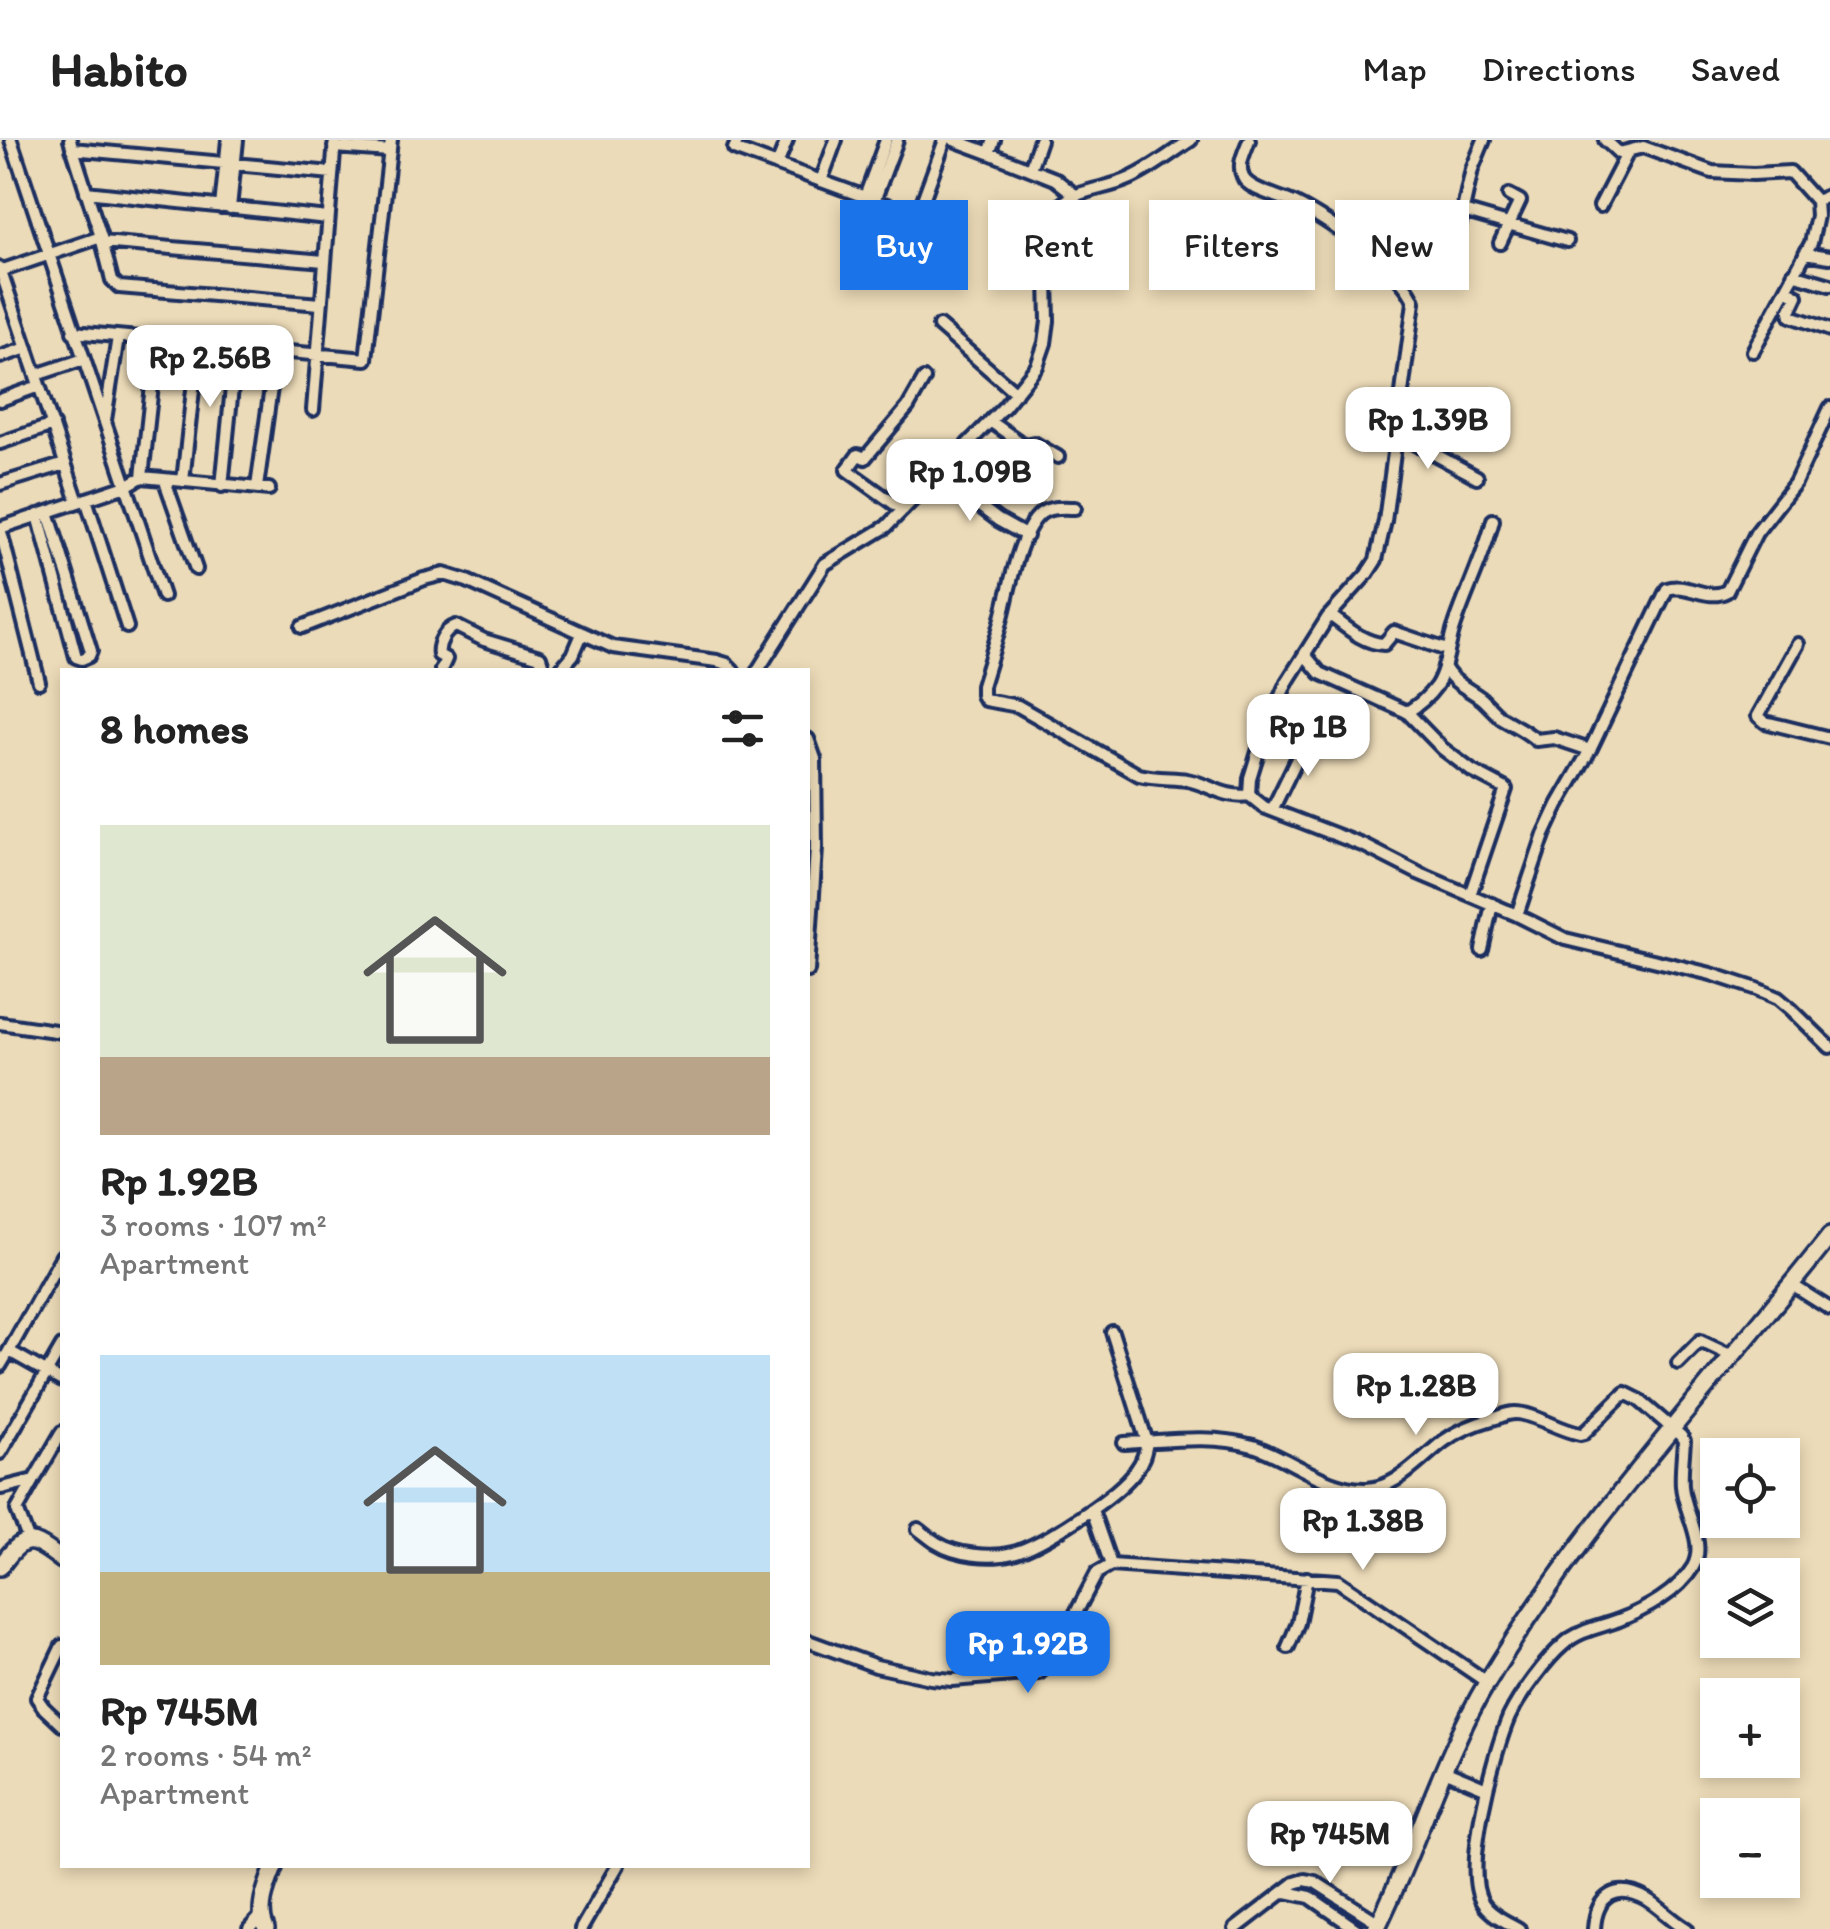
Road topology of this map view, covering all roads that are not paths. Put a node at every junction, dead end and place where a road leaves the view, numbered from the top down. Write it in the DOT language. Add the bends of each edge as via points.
graph roads {
  1 [pos="10,140"];
  2 [pos="228,140"];
  3 [pos="237,140"];
  4 [pos="738,140"];
  5 [pos="787,140"];
  6 [pos="836,140"];
  7 [pos="886,140"];
  8 [pos="896,140"];
  9 [pos="946,140"];
  10 [pos="954,140"];
  11 [pos="994,140"];
  12 [pos="1040,140"];
  13 [pos="1191,140"];
  14 [pos="1249,140"];
  15 [pos="1484,140"];
  16 [pos="1605,140"];
  17 [pos="335,143"];
  18 [pos="71,144"];
  19 [pos="391,145"];
  20 [pos="1629,151"];
  21 [pos="989,153"];
  22 [pos="230,164"];
  23 [pos="778,165"];
  24 [pos="1030,168"];
  25 [pos="332,173"];
  26 [pos="821,181"];
  27 [pos="86,192"];
  28 [pos="1075,195"];
  29 [pos="1509,195"];
  30 [pos="1830,195"];
  31 [pos="869,199"];
  32 [pos="1465,200"];
  33 [pos="1816,201"];
  34 [pos="1600,206"];
  35 [pos="225,207"];
  36 [pos="1469,213"];
  37 [pos="328,218"];
  38 [pos="1508,223"];
  39 [pos="101,239"];
  40 [pos="1567,241"];
  41 [pos="1500,243"];
  42 [pos="1805,252"];
  43 [pos="49,254"];
  44 [pos="1830,258"];
  45 [pos="324,261"];
  46 [pos="0,270"];
  47 [pos="1793,274"];
  48 [pos="1830,285"];
  49 [pos="1786,290"];
  50 [pos="320,304"];
  51 [pos="14,310"];
  52 [pos="0,315"];
  53 [pos="938,326"];
  54 [pos="1830,330"];
  55 [pos="73,332"];
  56 [pos="118,337"];
  57 [pos="156,340"];
  58 [pos="198,344"];
  59 [pos="26,348"];
  60 [pos="236,348"];
  61 [pos="1752,351"];
  62 [pos="276,352"];
  63 [pos="316,355"];
  64 [pos="0,357"];
  65 [pos="84,360"];
  66 [pos="924,380"];
  67 [pos="38,381"];
  68 [pos="1016,394"];
  69 [pos="0,400"];
  70 [pos="1830,408"];
  71 [pos="312,410"];
  72 [pos="104,422"];
  73 [pos="990,422"];
  74 [pos="52,425"];
  75 [pos="1397,434"];
  76 [pos="0,443"];
  77 [pos="1024,445"];
  78 [pos="1058,456"];
  79 [pos="66,464"];
  80 [pos="937,474"];
  81 [pos="142,477"];
  82 [pos="1477,478"];
  83 [pos="165,480"];
  84 [pos="183,481"];
  85 [pos="0,484"];
  86 [pos="126,486"];
  87 [pos="222,486"];
  88 [pos="82,500"];
  89 [pos="980,506"];
  90 [pos="1075,508"];
  91 [pos="903,510"];
  92 [pos="43,513"];
  93 [pos="1492,520"];
  94 [pos="1027,536"];
  95 [pos="196,569"];
  96 [pos="163,596"];
  97 [pos="1330,615"];
  98 [pos="302,626"];
  99 [pos="127,627"];
  100 [pos="582,634"];
  101 [pos="1798,644"];
  102 [pos="1446,650"];
  103 [pos="1304,655"];
  104 [pos="1444,665"];
  105 [pos="442,668"];
  106 [pos="543,668"];
  107 [pos="562,668"];
  108 [pos="731,668"];
  109 [pos="759,668"];
  110 [pos="40,682"];
  111 [pos="1406,712"];
  112 [pos="1310,732"];
  113 [pos="1830,738"];
  114 [pos="810,745"];
  115 [pos="1590,750"];
  116 [pos="1249,795"];
  117 [pos="1272,810"];
  118 [pos="1470,895"];
  119 [pos="1492,904"];
  120 [pos="1517,915"];
  121 [pos="810,940"];
  122 [pos="1482,950"];
  123 [pos="0,1023"];
  124 [pos="60,1032"];
  125 [pos="1830,1047"];
  126 [pos="1830,1236"];
  127 [pos="60,1260"];
  128 [pos="1792,1285"];
  129 [pos="1830,1309"];
  130 [pos="1112,1332"];
  131 [pos="60,1349"];
  132 [pos="9,1350"];
  133 [pos="1732,1356"];
  134 [pos="1678,1364"];
  135 [pos="0,1366"];
  136 [pos="46,1373"];
  137 [pos="60,1380"];
  138 [pos="1450,1390"];
  139 [pos="1494,1418"];
  140 [pos="1670,1429"];
  141 [pos="60,1435"];
  142 [pos="1148,1442"];
  143 [pos="1124,1443"];
  144 [pos="0,1453"];
  145 [pos="34,1480"];
  146 [pos="1,1487"];
  147 [pos="17,1510"];
  148 [pos="1092,1510"];
  149 [pos="918,1528"];
  150 [pos="29,1541"];
  151 [pos="60,1555"];
  152 [pos="1111,1566"];
  153 [pos="0,1567"];
  154 [pos="1308,1578"];
  155 [pos="810,1643"];
  156 [pos="1288,1647"];
  157 [pos="60,1650"];
  158 [pos="1488,1682"];
  159 [pos="60,1723"];
  160 [pos="1444,1770"];
  161 [pos="1486,1789"];
  162 [pos="274,1868"];
  163 [pos="616,1868"];
  164 [pos="1286,1892"];
  165 [pos="259,1925"];
  166 [pos="1377,1926"];
  167 [pos="582,1929"];
  168 [pos="1234,1929"];
  169 [pos="1356,1929"];
  170 [pos="1519,1929"];
  171 [pos="1594,1929"];
  172 [pos="1687,1929"];
  1 -- 43 [label="street"];
  2 -- 22 [label="street"];
  3 -- 22 [label="street"];
  4 -- 23 [label="street" via="734,149"];
  5 -- 23 [label="street"];
  6 -- 26 [label="street"];
  7 -- 31 [label="street"];
  8 -- 31 [label="street"];
  9 -- 31 [label="street" via="917,216"];
  10 -- 21 [label="street"];
  11 -- 21 [label="street"];
  12 -- 24 [label="street"];
  13 -- 28 [label="street" via="1133,177"];
  14 -- 75 [label="street" via="1240,162 1250,187 1341,230 1411,294"];
  15 -- 32 [label="street"];
  16 -- 20 [label="street" via="1619,153"];
  17 -- 19 [label="street"];
  17 -- 25 [label="street"];
  18 -- 22 [label="street"];
  18 -- 27 [label="street"];
  19 -- 63 [label="street" via="366,360"];
  20 -- 33 [label="street" via="1643,147 1712,172 1790,172"];
  20 -- 34 [label="street"];
  21 -- 24 [label="street"];
  22 -- 25 [label="street"];
  22 -- 35 [label="street"];
  23 -- 26 [label="street"];
  24 -- 28 [label="street"];
  25 -- 37 [label="street"];
  26 -- 31 [label="street"];
  27 -- 35 [label="street"];
  27 -- 39 [label="street"];
  28 -- 68 [label="street" via="1048,225 1045,343"];
  29 -- 38 [label="street" via="1520,201"];
  30 -- 33 [label="street"];
  33 -- 42 [label="street" via="1814,234"];
  35 -- 37 [label="street"];
  36 -- 38 [label="street"];
  37 -- 45 [label="street"];
  38 -- 40 [label="street"];
  38 -- 41 [label="street"];
  39 -- 43 [label="street"];
  39 -- 45 [label="street"];
  39 -- 50 [label="street" via="118,287"];
  42 -- 44 [label="street"];
  42 -- 47 [label="street"];
  43 -- 46 [label="street"];
  43 -- 55 [label="street"];
  45 -- 50 [label="street"];
  46 -- 51 [label="street"];
  47 -- 48 [label="street"];
  47 -- 49 [label="street"];
  49 -- 54 [label="street" via="1797,296 1791,316"];
  49 -- 61 [label="street"];
  50 -- 63 [label="street"];
  51 -- 52 [label="street"];
  51 -- 59 [label="street"];
  53 -- 68 [label="street"];
  55 -- 56 [label="street"];
  55 -- 65 [label="street"];
  56 -- 57 [label="street"];
  56 -- 72 [label="street"];
  57 -- 58 [label="street"];
  57 -- 81 [label="street"];
  58 -- 60 [label="street"];
  58 -- 84 [label="street"];
  59 -- 64 [label="street"];
  59 -- 67 [label="street"];
  60 -- 62 [label="street"];
  60 -- 87 [label="street"];
  62 -- 63 [label="street"];
  62 -- 87 [label="street" via="263,488"];
  63 -- 71 [label="street"];
  65 -- 67 [label="street"];
  65 -- 72 [label="street"];
  66 -- 91 [label="street" via="865,458 858,455 847,470"];
  67 -- 69 [label="street"];
  67 -- 74 [label="street"];
  68 -- 73 [label="street"];
  70 -- 115 [label="street" via="1795,483 1756,533 1726,591 1715,596 1667,588"];
  72 -- 86 [label="street"];
  73 -- 77 [label="street"];
  73 -- 80 [label="street"];
  74 -- 76 [label="street"];
  74 -- 79 [label="street"];
  75 -- 82 [label="street"];
  75 -- 97 [label="street" via="1376,560"];
  77 -- 78 [label="street"];
  77 -- 89 [label="street" via="1013,469 995,481"];
  79 -- 85 [label="street"];
  79 -- 88 [label="street"];
  80 -- 89 [label="street"];
  80 -- 91 [label="street"];
  81 -- 83 [label="street"];
  81 -- 86 [label="street"];
  83 -- 84 [label="street"];
  83 -- 95 [label="street"];
  84 -- 87 [label="street"];
  86 -- 88 [label="street"];
  86 -- 96 [label="street"];
  88 -- 92 [label="street"];
  88 -- 99 [label="street"];
  89 -- 94 [label="street"];
  90 -- 94 [label="street" via="1044,511"];
  91 -- 109 [label="street" via="825,564"];
  92 -- 92 [label="street" via="91,651 82,659 76,657"];
  92 -- 110 [label="street" via="0,528"];
  93 -- 102 [label="street"];
  94 -- 116 [label="street" via="982,686 985,700 1018,706 1139,776"];
  97 -- 102 [label="street" via="1376,644 1394,632"];
  97 -- 103 [label="street"];
  98 -- 100 [label="street" via="444,574"];
  100 -- 107 [label="street"];
  100 -- 108 [label="street" via="627,651"];
  101 -- 113 [label="street" via="1758,716"];
  102 -- 104 [label="street"];
  103 -- 111 [label="street" via="1320,673"];
  103 -- 116 [label="street" via="1269,721"];
  104 -- 111 [label="street" via="1428,696"];
  104 -- 115 [label="street" via="1536,740 1554,738"];
  105 -- 106 [label="street" via="446,658 439,646 456,626 540,657"];
  111 -- 118 [label="street" via="1443,749 1506,789"];
  112 -- 117 [label="street"];
  114 -- 121 [label="street" via="816,848"];
  115 -- 120 [label="street" via="1544,835"];
  116 -- 117 [label="street"];
  117 -- 118 [label="street"];
  118 -- 119 [label="street"];
  119 -- 120 [label="street"];
  119 -- 122 [label="street"];
  120 -- 125 [label="street" via="1564,939 1757,989 1778,998"];
  123 -- 124 [label="street"];
  126 -- 128 [label="street"];
  127 -- 132 [label="street"];
  128 -- 129 [label="street"];
  128 -- 133 [label="street"];
  130 -- 142 [label="street"];
  131 -- 136 [label="street"];
  132 -- 135 [label="street"];
  132 -- 136 [label="street"];
  133 -- 134 [label="street" via="1700,1341"];
  133 -- 140 [label="street"];
  136 -- 137 [label="street"];
  136 -- 144 [label="street"];
  138 -- 139 [label="street"];
  139 -- 140 [label="street" via="1527,1414 1580,1434 1624,1393"];
  139 -- 142 [label="street" via="1447,1438 1385,1486 1366,1489 1343,1487 1232,1440"];
  140 -- 158 [label="street" via="1545,1594"];
  140 -- 161 [label="street" via="1684,1441 1682,1486 1698,1551 1693,1567 1656,1601 1565,1642 1510,1715"];
  141 -- 145 [label="street"];
  142 -- 143 [label="street"];
  142 -- 148 [label="street" via="1134,1475"];
  145 -- 146 [label="street"];
  145 -- 147 [label="street"];
  146 -- 147 [label="street"];
  147 -- 150 [label="street"];
  148 -- 149 [label="street" via="1014,1553 955,1551"];
  148 -- 152 [label="street"];
  150 -- 151 [label="street"];
  150 -- 153 [label="street" via="18,1544"];
  152 -- 154 [label="street"];
  152 -- 155 [label="street" via="1097,1573 1039,1673 931,1678"];
  154 -- 156 [label="street"];
  154 -- 158 [label="street" via="1346,1585"];
  157 -- 159 [label="street" via="37,1698"];
  158 -- 160 [label="street"];
  160 -- 161 [label="street"];
  160 -- 166 [label="street"];
  161 -- 170 [label="street" via="1478,1888 1495,1915"];
  162 -- 165 [label="street"];
  163 -- 167 [label="street"];
  164 -- 166 [label="street" via="1310,1880"];
  164 -- 168 [label="street"];
  164 -- 169 [label="street" via="1310,1897"];
  171 -- 172 [label="street" via="1600,1902 1626,1892"];
}
